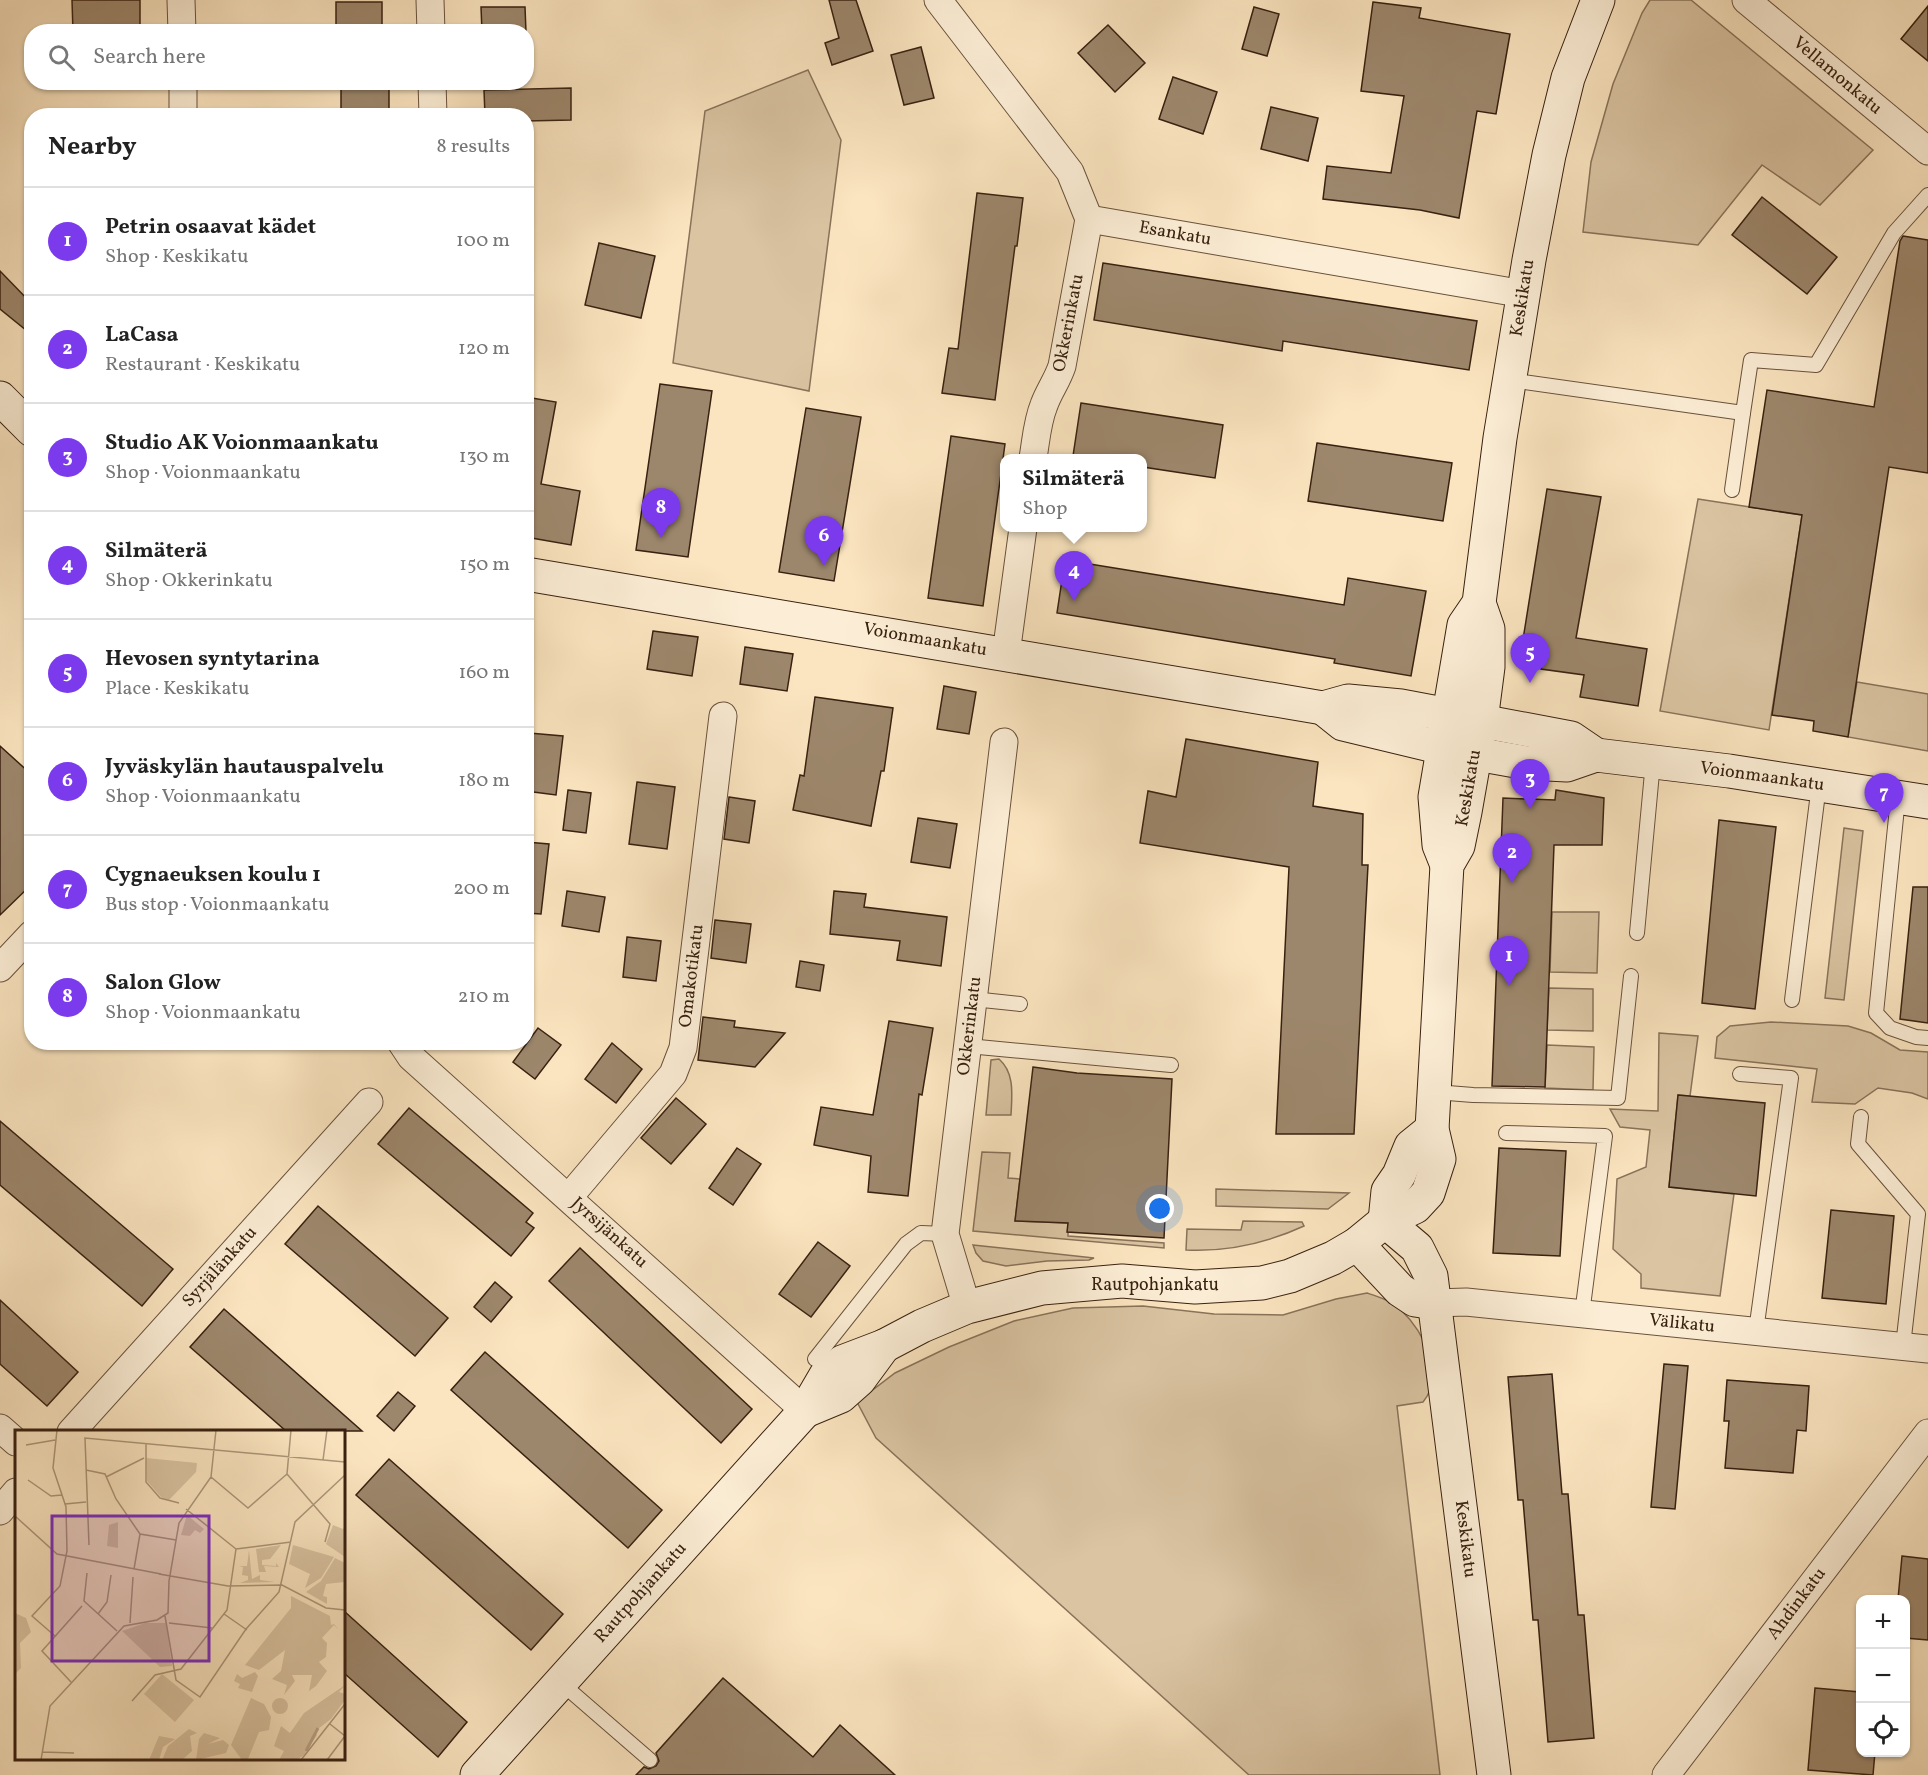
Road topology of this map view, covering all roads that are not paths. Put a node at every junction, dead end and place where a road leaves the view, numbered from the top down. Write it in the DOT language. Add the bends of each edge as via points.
graph roads {
  1 [pos="181,0"];
  2 [pos="430,0"];
  3 [pos="938,0"];
  4 [pos="1598,0"];
  5 [pos="1746,0"];
  6 [pos="182,24"];
  7 [pos="431,24"];
  8 [pos="183,90"];
  9 [pos="432,90"];
  10 [pos="183,108"];
  11 [pos="433,108"];
  12 [pos="1928,151"];
  13 [pos="1928,195"];
  14 [pos="1923,211"];
  15 [pos="1089,219"];
  16 [pos="1524,294"];
  17 [pos="1509,380"];
  18 [pos="0,397"];
  19 [pos="24,408"];
  20 [pos="1743,413"];
  21 [pos="24,422"];
  22 [pos="1034,454"];
  23 [pos="1732,490"];
  24 [pos="1022,532"];
  25 [pos="534,575"];
  26 [pos="1479,603"];
  27 [pos="1006,654"];
  28 [pos="1323,708"];
  29 [pos="1448,715"];
  30 [pos="723,716"];
  31 [pos="1481,721"];
  32 [pos="1004,742"];
  33 [pos="1443,748"];
  34 [pos="1475,754"];
  35 [pos="1596,755"];
  36 [pos="1653,762"];
  37 [pos="1819,786"];
  38 [pos="1913,800"];
  39 [pos="1447,865"];
  40 [pos="1637,933"];
  41 [pos="24,942"];
  42 [pos="0,968"];
  43 [pos="1631,976"];
  44 [pos="973,999"];
  45 [pos="1792,1000"];
  46 [pos="1020,1004"];
  47 [pos="1928,1038"];
  48 [pos="968,1046"];
  49 [pos="406,1050"];
  50 [pos="1171,1065"];
  51 [pos="1740,1074"];
  52 [pos="1435,1092"];
  53 [pos="369,1102"];
  54 [pos="1861,1117"];
  55 [pos="1506,1133"];
  56 [pos="569,1197"];
  57 [pos="1385,1221"];
  58 [pos="945,1234"];
  59 [pos="1358,1244"];
  60 [pos="1435,1304"];
  61 [pos="967,1307"];
  62 [pos="1582,1314"];
  63 [pos="1756,1331"];
  64 [pos="1916,1347"];
  65 [pos="815,1359"];
  66 [pos="805,1411"];
  67 [pos="0,1428"];
  68 [pos="72,1430"];
  69 [pos="1928,1433"];
  70 [pos="15,1441"];
  71 [pos="15,1493"];
  72 [pos="0,1511"];
  73 [pos="560,1682"];
  74 [pos="650,1760"];
  75 [pos="477,1775"];
  76 [pos="1494,1775"];
  77 [pos="1666,1775"];
  1 -- 6 [label="street"];
  2 -- 7 [label="street"];
  3 -- 15 [label="street" via="1070,172"];
  4 -- 16 [label="street, Keskikatu" via="1568,78 1549,155"];
  5 -- 12 [label="street, Vellamonkatu"];
  8 -- 10 [label="street"];
  9 -- 11 [label="street"];
  13 -- 14 [label="lane"];
  14 -- 20 [label="lane" via="1894,233 1816,365 1751,360"];
  15 -- 16 [label="street, Esankatu"];
  15 -- 22 [label="street, Okkerinkatu" via="1062,366 1038,422"];
  16 -- 17 [label="street, Keskikatu"];
  17 -- 20 [label="lane"];
  17 -- 26 [label="street, Keskikatu"];
  18 -- 19 [label="street"];
  18 -- 21 [label="street"];
  20 -- 23 [label="lane"];
  24 -- 27 [label="street"];
  25 -- 27 [label="street, Voionmaankatu"];
  26 -- 29 [label="street, Keskikatu" via="1464,625"];
  26 -- 31 [label="street, Keskikatu" via="1488,629"];
  27 -- 28 [label="street, Voionmaankatu"];
  28 -- 29 [label="street, Voionmaankatu" via="1348,701"];
  28 -- 33 [label="street, Voionmaankatu" via="1343,724"];
  29 -- 31 [label="street, Voionmaankatu"];
  29 -- 33 [label="street, Keskikatu"];
  30 -- 56 [label="street, Omakotikatu" via="683,1048 673,1074"];
  31 -- 34 [label="street, Keskikatu"];
  31 -- 35 [label="street, Voionmaankatu" via="1571,738"];
  32 -- 44 [label="street, Okkerinkatu"];
  33 -- 34 [label="street, Voionmaankatu"];
  33 -- 39 [label="street, Keskikatu" via="1435,797 1439,845"];
  34 -- 35 [label="street, Voionmaankatu" via="1567,765"];
  34 -- 39 [label="street, Keskikatu" via="1458,846"];
  35 -- 36 [label="street, Voionmaankatu"];
  36 -- 37 [label="street, Voionmaankatu"];
  36 -- 40 [label="lane"];
  37 -- 38 [label="street, Voionmaankatu"];
  37 -- 45 [label="lane"];
  38 -- 47 [label="lane" via="1876,1013 1890,1028"];
  39 -- 52 [label="street, Keskikatu"];
  41 -- 42 [label="street"];
  43 -- 52 [label="lane" via="1618,1098"];
  44 -- 46 [label="lane"];
  44 -- 48 [label="street, Okkerinkatu"];
  48 -- 50 [label="lane"];
  48 -- 58 [label="street, Okkerinkatu"];
  49 -- 56 [label="street, Jyrsijänkatu"];
  51 -- 63 [label="lane" via="1791,1078"];
  52 -- 57 [label="street, Keskikatu" via="1432,1129 1438,1159 1428,1193 1415,1207"];
  53 -- 68 [label="street, Syrjälänkatu"];
  54 -- 64 [label="lane" via="1858,1144 1918,1214"];
  55 -- 62 [label="lane" via="1605,1136"];
  56 -- 66 [label="street, Jyrsijänkatu"];
  57 -- 59 [label="street, Keskikatu"];
  57 -- 60 [label="street, Keskikatu" via="1417,1248 1431,1276"];
  58 -- 61 [label="street, Okkerinkatu"];
  58 -- 65 [label="lane" via="921,1233 906,1244"];
  59 -- 60 [label="street" via="1400,1290 1414,1300"];
  59 -- 61 [label="street, Rautpohjankatu" via="1290,1276 1262,1283 1195,1287 1122,1281 1042,1288"];
  60 -- 62 [label="street, Välikatu" via="1466,1302"];
  60 -- 76 [label="street, Keskikatu"];
  61 -- 66 [label="street, Rautpohjankatu" via="884,1346 859,1380 841,1396"];
  62 -- 63 [label="street, Välikatu"];
  63 -- 64 [label="street, Välikatu"];
  66 -- 73 [label="street, Rautpohjankatu"];
  67 -- 70 [label="street"];
  69 -- 77 [label="street, Ahdinkatu"];
  71 -- 72 [label="street"];
  73 -- 74 [label="lane"];
  73 -- 75 [label="street, Rautpohjankatu"];
}
